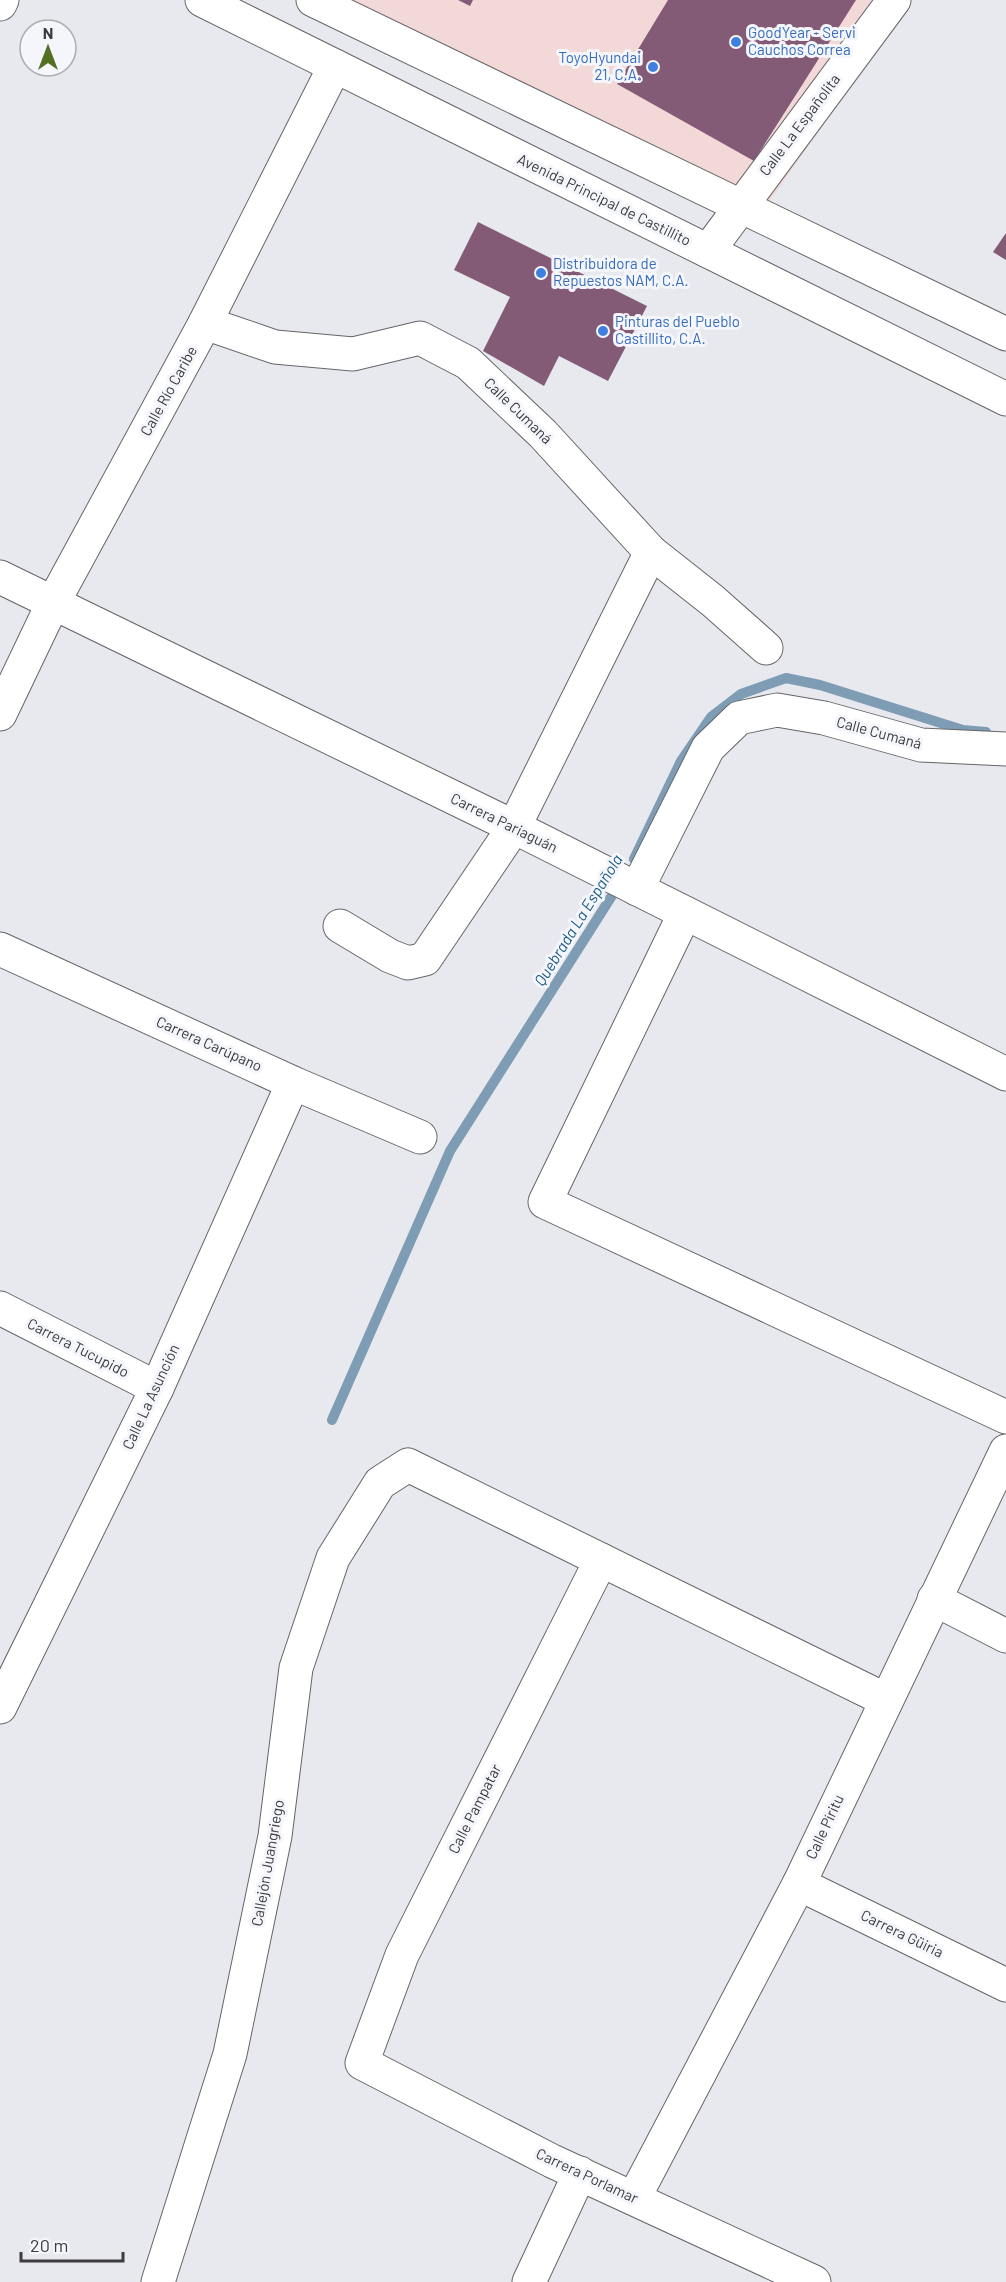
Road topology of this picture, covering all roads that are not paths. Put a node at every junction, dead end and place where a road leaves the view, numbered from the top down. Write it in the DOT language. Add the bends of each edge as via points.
graph roads {
  1 [pos="2,0"];
  2 [pos="202,0"];
  3 [pos="313,0"];
  4 [pos="894,0"];
  5 [pos="0,4"];
  6 [pos="336,66"];
  7 [pos="741,206"];
  8 [pos="708,251"];
  9 [pos="205,323"];
  10 [pos="1006,334"];
  11 [pos="1006,399"];
  12 [pos="651,552"];
  13 [pos="0,577"];
  14 [pos="53,603"];
  15 [pos="765,648"];
  16 [pos="0,714"];
  17 [pos="1006,749"];
  18 [pos="514,827"];
  19 [pos="635,888"];
  20 [pos="685,913"];
  21 [pos="340,926"];
  22 [pos="0,949"];
  23 [pos="1006,1074"];
  24 [pos="293,1083"];
  25 [pos="420,1137"];
  26 [pos="0,1308"];
  27 [pos="157,1388"];
  28 [pos="1006,1417"];
  29 [pos="1006,1451"];
  30 [pos="601,1560"];
  31 [pos="934,1599"];
  32 [pos="1006,1636"];
  33 [pos="886,1700"];
  34 [pos="0,1707"];
  35 [pos="799,1884"];
  36 [pos="1006,1985"];
  37 [pos="362,2062"];
  38 [pos="580,2174"];
  39 [pos="634,2198"];
  40 [pos="158,2282"];
  41 [pos="529,2282"];
  42 [pos="814,2282"];
  1 -- 5 [label="street"];
  2 -- 6 [label="street, Avenida Principal de Castillito"];
  3 -- 7 [label="street"];
  4 -- 7 [label="street, Calle La Españolita"];
  6 -- 8 [label="street, Avenida Principal de Castillito"];
  6 -- 9 [label="street, Calle Río Caribe"];
  7 -- 8 [label="street, Calle La Españolita"];
  7 -- 10 [label="street"];
  8 -- 11 [label="street, Avenida Principal de Castillito"];
  9 -- 12 [label="street, Calle Cumaná" via="276,347 353,354 420,338 468,363 543,434"];
  9 -- 14 [label="street, Calle Río Caribe"];
  12 -- 15 [label="street, Calle Cumaná"];
  12 -- 18 [label="street"];
  13 -- 14 [label="street, Carrera Pariaguán"];
  14 -- 16 [label="street, Calle Río Caribe"];
  14 -- 18 [label="street, Carrera Pariaguán"];
  17 -- 19 [label="street, Calle Cumaná" via="921,745 824,718 777,710 739,718 708,748"];
  18 -- 19 [label="street, Carrera Pariaguán"];
  18 -- 21 [label="street" via="425,959 408,963"];
  19 -- 20 [label="street, Carrera Pariaguán"];
  20 -- 23 [label="street, Carrera Pariaguán"];
  20 -- 28 [label="street" via="545,1202"];
  22 -- 24 [label="street, Carrera Carúpano"];
  24 -- 25 [label="street, Carrera Carúpano"];
  24 -- 27 [label="street, Calle La Asunción"];
  26 -- 27 [label="street, Carrera Tucupido"];
  27 -- 34 [label="street, Calle La Asunción"];
  29 -- 31 [label="street, Calle Píritu"];
  30 -- 33 [label="street"];
  30 -- 37 [label="street, Calle Pampatar" via="402,1955"];
  30 -- 40 [label="street, Callejón Juangriego" via="408,1465 380,1483 333,1558 296,1668 276,1836 230,2054"];
  31 -- 32 [label="street"];
  31 -- 33 [label="street, Calle Píritu"];
  33 -- 35 [label="street, Calle Píritu"];
  35 -- 36 [label="street, Carrera Güiria"];
  35 -- 39 [label="street, Calle Píritu"];
  37 -- 38 [label="street, Carrera Porlamar"];
  38 -- 39 [label="street, Carrera Porlamar"];
  38 -- 41 [label="street"];
  39 -- 42 [label="street, Carrera Porlamar"];
}
